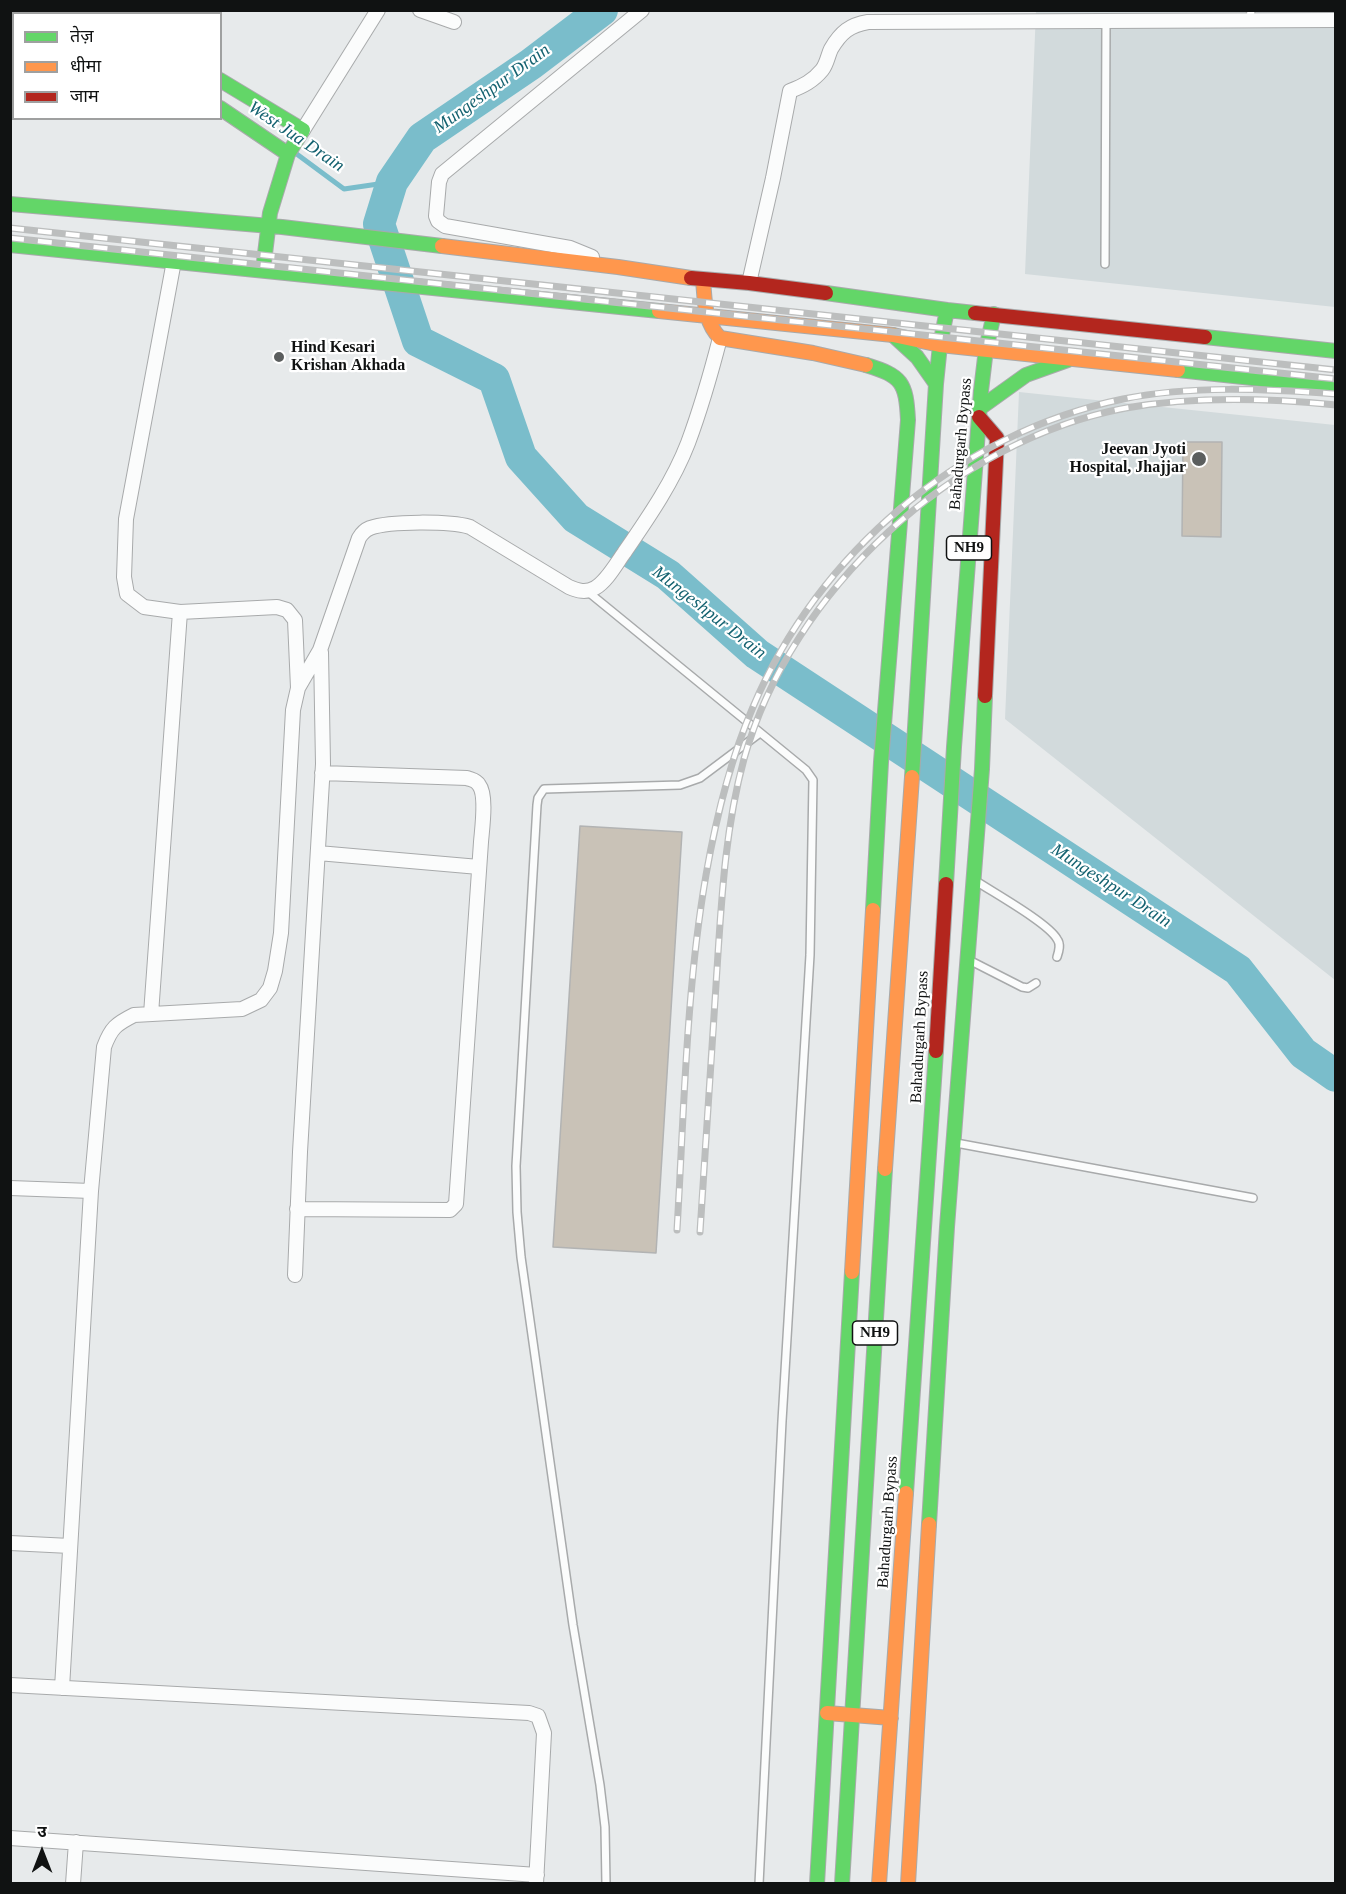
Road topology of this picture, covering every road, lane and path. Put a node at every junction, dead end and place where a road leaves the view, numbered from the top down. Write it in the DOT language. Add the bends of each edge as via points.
graph roads {
  1 [pos="378,10"];
  2 [pos="420,10"];
  3 [pos="642,10"];
  4 [pos="1250,15"];
  5 [pos="1106,20"];
  6 [pos="1335,20"];
  7 [pos="453,22"];
  8 [pos="222,81"];
  9 [pos="222,109"];
  10 [pos="300,134"];
  11 [pos="288,154"];
  12 [pos="10,204"];
  13 [pos="275,226"];
  14 [pos="10,245"];
  15 [pos="174,261"];
  16 [pos="1105,264"];
  17 [pos="618,267"];
  18 [pos="267,271"];
  19 [pos="703,280"];
  20 [pos="749,283"];
  21 [pos="947,310"];
  22 [pos="994,314"];
  23 [pos="707,317"];
  24 [pos="893,335"];
  25 [pos="720,338"];
  26 [pos="940,345"];
  27 [pos="986,350"];
  28 [pos="1335,351"];
  29 [pos="1074,358"];
  30 [pos="936,384"];
  31 [pos="1335,387"];
  32 [pos="980,412"];
  33 [pos="587,591"];
  34 [pos="180,612"];
  35 [pos="321,650"];
  36 [pos="298,688"];
  37 [pos="760,733"];
  38 [pos="322,773"];
  39 [pos="318,854"];
  40 [pos="479,867"];
  41 [pos="974,880"];
  42 [pos="1057,957"];
  43 [pos="968,959"];
  44 [pos="1036,983"];
  45 [pos="151,1014"];
  46 [pos="954,1143"];
  47 [pos="10,1188"];
  48 [pos="91,1191"];
  49 [pos="1253,1198"];
  50 [pos="297,1209"];
  51 [pos="295,1275"];
  52 [pos="10,1543"];
  53 [pos="70,1546"];
  54 [pos="10,1685"];
  55 [pos="62,1688"];
  56 [pos="827,1713"];
  57 [pos="853,1715"];
  58 [pos="891,1718"];
  59 [pos="10,1838"];
  60 [pos="76,1842"];
  61 [pos="537,1879"];
  62 [pos="73,1884"];
  63 [pos="606,1884"];
  64 [pos="759,1884"];
  65 [pos="817,1884"];
  66 [pos="842,1884"];
  67 [pos="879,1884"];
  68 [pos="908,1884"];
  1 -- 10 [label="street"];
  2 -- 7 [label="street"];
  3 -- 17 [label="street" via="442,174 439,182 436,216 445,226 570,248"];
  4 -- 5 [label="street"];
  4 -- 6 [label="street"];
  5 -- 16 [label="lane"];
  5 -- 20 [label="street" via="852,25 832,48 823,69 808,84 790,91"];
  8 -- 10 [label="main road"];
  9 -- 11 [label="main road"];
  10 -- 11 [label="main road"];
  11 -- 13 [label="main road" via="270,213"];
  12 -- 13 [label="main road"];
  13 -- 17 [label="main road"];
  13 -- 18 [label="main road"];
  14 -- 15 [label="main road"];
  15 -- 18 [label="main road"];
  15 -- 34 [label="street" via="126,519 124,577 128,594 144,607"];
  17 -- 19 [label="main road"];
  18 -- 23 [label="main road"];
  19 -- 20 [label="main road"];
  19 -- 23 [label="main road"];
  20 -- 21 [label="main road"];
  21 -- 22 [label="main road"];
  21 -- 26 [label="main road, Bahadurgarh Bypass / NH9"];
  22 -- 27 [label="main road"];
  22 -- 28 [label="main road"];
  23 -- 24 [label="main road"];
  23 -- 25 [label="main road"];
  24 -- 26 [label="main road"];
  24 -- 30 [label="main road" via="915,352"];
  25 -- 33 [label="street" via="687,445 657,505 613,569 597,587"];
  25 -- 56 [label="main road" via="882,369 895,376 907,392 908,420 880,762"];
  26 -- 27 [label="main road"];
  26 -- 30 [label="main road, Bahadurgarh Bypass / NH9"];
  27 -- 29 [label="main road, Bahadurgarh Bypass"];
  27 -- 32 [label="main road, Bahadurgarh Bypass / NH9"];
  29 -- 31 [label="main road, Bahadurgarh Bypass"];
  29 -- 32 [label="main road" via="1026,375"];
  30 -- 57 [label="main road, Bahadurgarh Bypass / NH9"];
  32 -- 41 [label="main road" via="997,438"];
  32 -- 58 [label="main road, Bahadurgarh Bypass / NH9" via="954,747"];
  33 -- 35 [label="street" via="569,587 470,527 448,523 384,525 367,529 359,538"];
  33 -- 37 [label="lane"];
  34 -- 36 [label="street" via="277,607 287,610 295,620"];
  34 -- 45 [label="street"];
  35 -- 36 [label="street"];
  35 -- 38 [label="street"];
  36 -- 45 [label="street" via="293,710 280,933 270,988 261,1000 242,1009"];
  37 -- 63 [label="lane" via="700,778 680,785 544,789 538,798 516,1166 517,1212 545,1434 600,1785"];
  37 -- 64 [label="lane" via="812,776 814,788 810,955 782,1409"];
  38 -- 39 [label="street"];
  38 -- 40 [label="street" via="476,781 483,794"];
  39 -- 40 [label="street"];
  39 -- 50 [label="street"];
  40 -- 50 [label="street" via="456,1204 450,1210"];
  41 -- 42 [label="lane" via="1048,928 1059,940"];
  41 -- 43 [label="main road"];
  43 -- 44 [label="lane" via="1023,987"];
  43 -- 46 [label="main road"];
  45 -- 48 [label="street" via="134,1015 118,1023 104,1047"];
  46 -- 49 [label="lane"];
  46 -- 68 [label="main road"];
  47 -- 48 [label="street"];
  48 -- 53 [label="street"];
  50 -- 51 [label="street"];
  52 -- 53 [label="street"];
  53 -- 55 [label="street"];
  54 -- 55 [label="street"];
  55 -- 61 [label="street" via="538,1716 544,1733"];
  56 -- 57 [label="main road"];
  56 -- 65 [label="main road"];
  57 -- 58 [label="main road"];
  57 -- 66 [label="main road, Bahadurgarh Bypass / NH9"];
  58 -- 67 [label="main road, Bahadurgarh Bypass / NH9"];
  59 -- 60 [label="street"];
  60 -- 61 [label="street"];
  60 -- 62 [label="street"];
}
